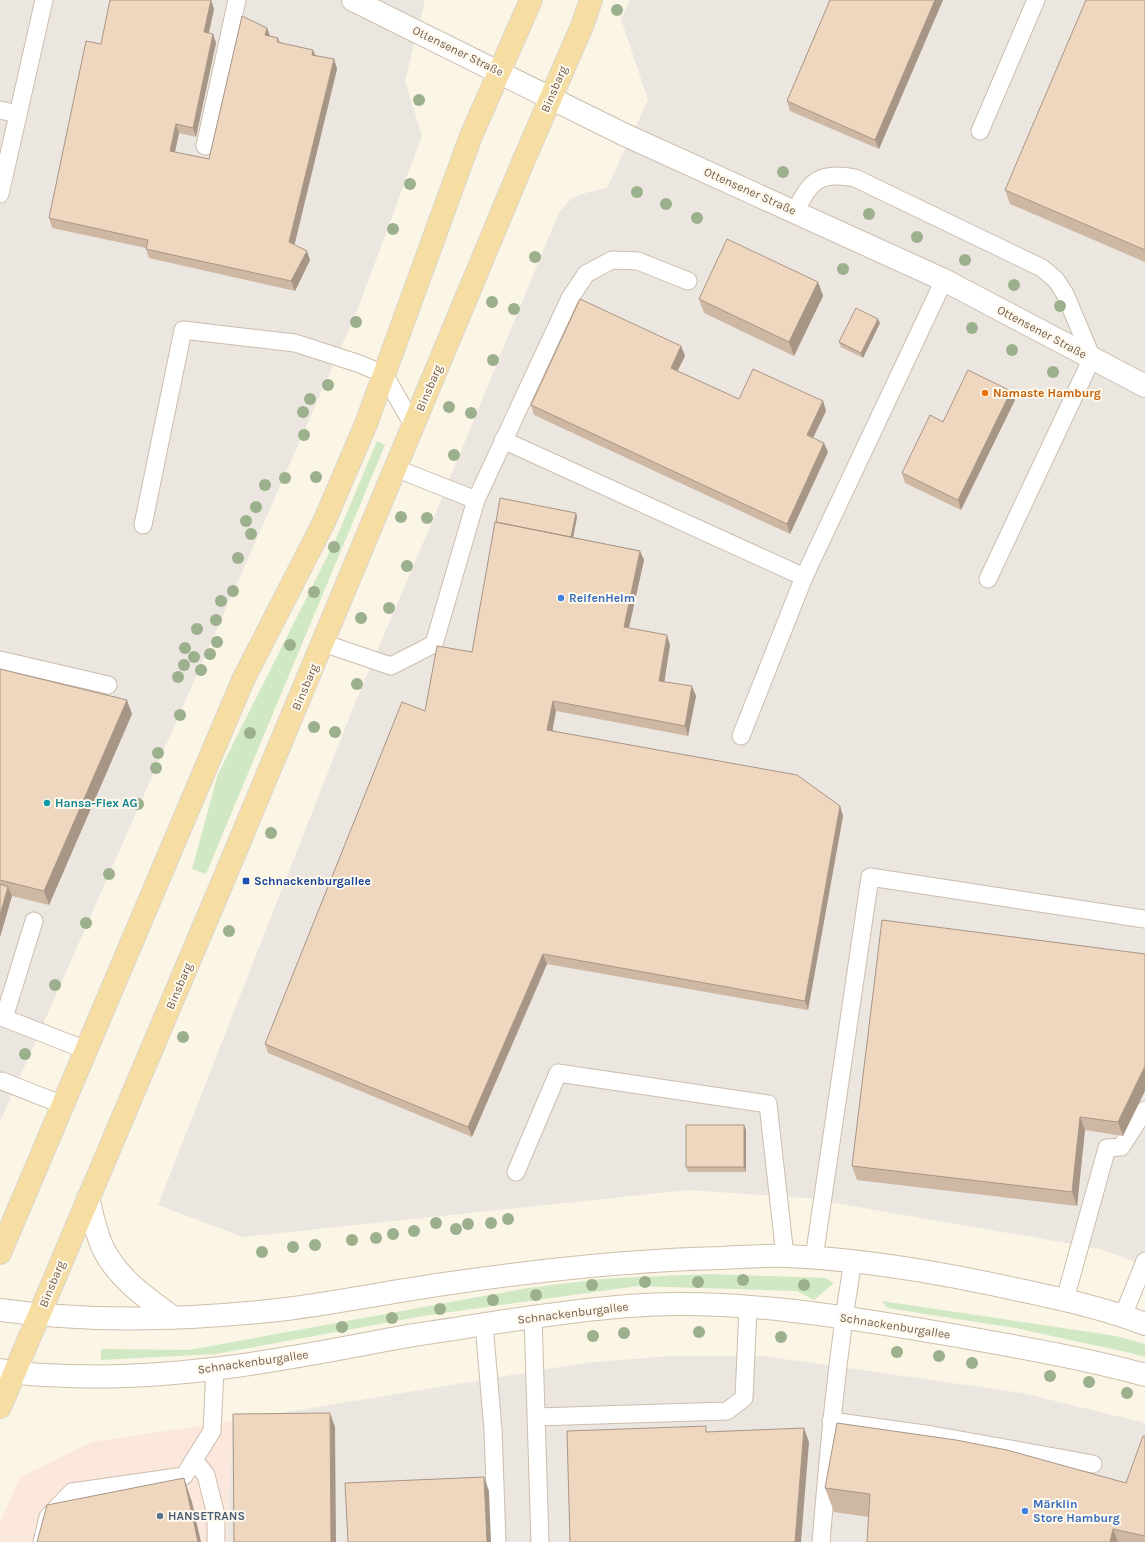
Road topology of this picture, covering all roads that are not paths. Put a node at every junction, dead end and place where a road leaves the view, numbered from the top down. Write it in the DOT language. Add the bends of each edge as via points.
graph roads {
  1 [pos="44,0"];
  2 [pos="237,0"];
  3 [pos="353,0"];
  4 [pos="532,0"];
  5 [pos="590,0"];
  6 [pos="1036,0"];
  7 [pos="499,72"];
  8 [pos="551,97"];
  9 [pos="0,110"];
  10 [pos="18,114"];
  11 [pos="980,131"];
  12 [pos="205,146"];
  13 [pos="0,194"];
  14 [pos="795,212"];
  15 [pos="944,280"];
  16 [pos="688,282"];
  17 [pos="1092,358"];
  18 [pos="384,374"];
  19 [pos="1145,386"];
  20 [pos="413,425"];
  21 [pos="503,440"];
  22 [pos="395,468"];
  23 [pos="476,500"];
  24 [pos="143,525"];
  25 [pos="804,577"];
  26 [pos="988,579"];
  27 [pos="323,643"];
  28 [pos="0,660"];
  29 [pos="108,685"];
  30 [pos="741,736"];
  31 [pos="1145,919"];
  32 [pos="34,921"];
  33 [pos="86,1050"];
  34 [pos="2,1081"];
  35 [pos="63,1105"];
  36 [pos="1145,1110"];
  37 [pos="516,1172"];
  38 [pos="88,1198"];
  39 [pos="0,1253"];
  40 [pos="784,1256"];
  41 [pos="814,1258"];
  42 [pos="853,1261"];
  43 [pos="1145,1261"];
  44 [pos="1065,1299"];
  45 [pos="748,1307"];
  46 [pos="0,1310"];
  47 [pos="40,1316"];
  48 [pos="1123,1316"];
  49 [pos="533,1317"];
  50 [pos="844,1317"];
  51 [pos="174,1318"];
  52 [pos="484,1324"];
  53 [pos="1145,1324"];
  54 [pos="215,1369"];
  55 [pos="8,1371"];
  56 [pos="1145,1375"];
  57 [pos="0,1407"];
  58 [pos="536,1417"];
  59 [pos="831,1422"];
  60 [pos="194,1460"];
  61 [pos="1093,1464"];
  62 [pos="42,1542"];
  63 [pos="216,1542"];
  64 [pos="497,1542"];
  65 [pos="540,1542"];
  66 [pos="821,1542"];
  1 -- 10 [label="lane"];
  2 -- 12 [label="lane"];
  3 -- 7 [label="main road, Ottensener Straße"];
  4 -- 7 [label="main road"];
  5 -- 8 [label="main road, Binsbarg" via="582,26"];
  6 -- 11 [label="lane"];
  7 -- 8 [label="main road, Ottensener Straße"];
  7 -- 18 [label="main road" via="456,175"];
  8 -- 14 [label="main road, Ottensener Straße" via="640,142"];
  8 -- 20 [label="main road, Binsbarg"];
  9 -- 10 [label="lane"];
  10 -- 13 [label="lane"];
  14 -- 15 [label="main road, Ottensener Straße"];
  14 -- 17 [label="lane" via="805,192 820,178 836,174 854,178 1042,268 1056,280 1065,294"];
  15 -- 17 [label="main road, Ottensener Straße"];
  15 -- 25 [label="lane"];
  16 -- 21 [label="lane" via="638,261 612,260 586,274 570,298"];
  17 -- 19 [label="main road, Ottensener Straße"];
  17 -- 26 [label="lane"];
  18 -- 20 [label="lane"];
  18 -- 24 [label="lane" via="357,362 295,343 183,330"];
  18 -- 33 [label="main road" via="366,424 324,522 243,680"];
  20 -- 22 [label="main road, Binsbarg"];
  21 -- 23 [label="lane"];
  21 -- 25 [label="lane"];
  22 -- 23 [label="lane"];
  22 -- 27 [label="main road, Binsbarg"];
  23 -- 27 [label="lane" via="434,644 391,666"];
  25 -- 30 [label="lane"];
  27 -- 38 [label="main road, Binsbarg"];
  28 -- 29 [label="lane"];
  31 -- 41 [label="lane" via="870,877"];
  32 -- 33 [label="lane" via="4,1018"];
  33 -- 35 [label="main road"];
  34 -- 35 [label="lane"];
  35 -- 39 [label="main road"];
  36 -- 44 [label="lane" via="1122,1147 1107,1148"];
  37 -- 40 [label="lane" via="558,1074 768,1104"];
  38 -- 47 [label="main road, Binsbarg"];
  38 -- 51 [label="main road" via="104,1251 115,1267 145,1298"];
  40 -- 41 [label="main road"];
  40 -- 51 [label="main road" via="679,1258 596,1266 450,1283 279,1310"];
  41 -- 42 [label="main road"];
  42 -- 44 [label="main road" via="936,1272"];
  42 -- 50 [label="lane"];
  43 -- 48 [label="lane"];
  44 -- 48 [label="main road"];
  45 -- 49 [label="main road, Schnackenburgallee" via="630,1306"];
  45 -- 50 [label="main road, Schnackenburgallee"];
  45 -- 58 [label="lane" via="744,1398 727,1411"];
  46 -- 47 [label="main road"];
  47 -- 51 [label="main road"];
  47 -- 55 [label="main road, Binsbarg"];
  48 -- 53 [label="main road"];
  49 -- 52 [label="main road, Schnackenburgallee"];
  49 -- 58 [label="lane"];
  50 -- 56 [label="main road, Schnackenburgallee" via="1057,1354"];
  50 -- 59 [label="lane"];
  52 -- 54 [label="main road, Schnackenburgallee" via="287,1359"];
  52 -- 64 [label="lane" via="493,1430"];
  54 -- 55 [label="main road, Schnackenburgallee" via="141,1376 84,1376"];
  54 -- 60 [label="lane" via="212,1431"];
  55 -- 57 [label="main road, Binsbarg"];
  58 -- 65 [label="lane"];
  59 -- 61 [label="lane" via="932,1435"];
  59 -- 66 [label="lane"];
  60 -- 62 [label="lane" via="184,1476 72,1492 48,1517"];
  60 -- 63 [label="lane" via="206,1475 216,1516"];
}
